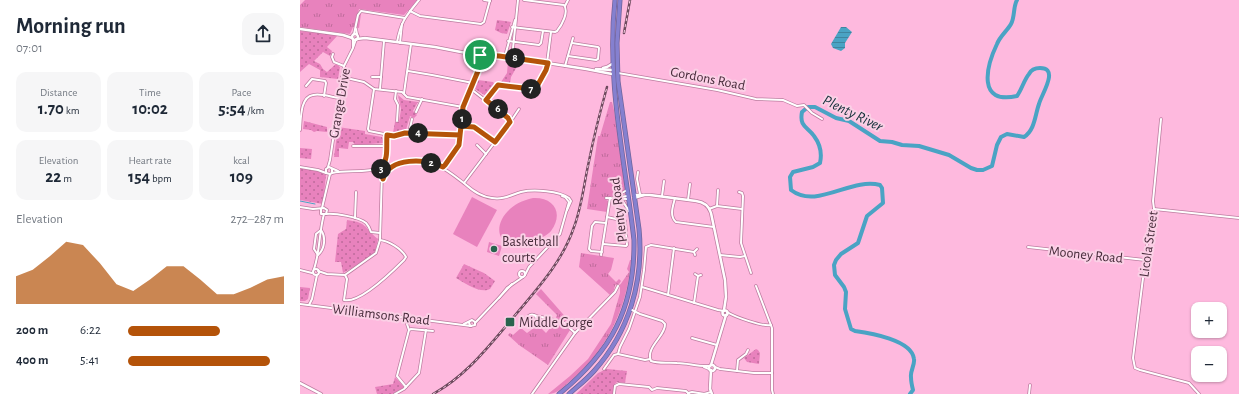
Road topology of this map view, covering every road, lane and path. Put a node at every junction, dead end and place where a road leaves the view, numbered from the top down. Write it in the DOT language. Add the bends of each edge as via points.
graph roads {
  1 [pos="419,0"];
  2 [pos="484,0"];
  3 [pos="490,0"];
  4 [pos="518,0"];
  5 [pos="524,0"];
  6 [pos="568,0"];
  7 [pos="614,0"];
  8 [pos="620,0"];
  9 [pos="565,6"];
  10 [pos="410,11"];
  11 [pos="405,18"];
  12 [pos="514,27"];
  13 [pos="300,29"];
  14 [pos="543,31"];
  15 [pos="552,32"];
  16 [pos="355,37"];
  17 [pos="573,38"];
  18 [pos="384,41"];
  19 [pos="508,41"];
  20 [pos="514,42"];
  21 [pos="399,43"];
  22 [pos="572,43"];
  23 [pos="411,44"];
  24 [pos="333,54"];
  25 [pos="480,55"];
  26 [pos="568,56"];
  27 [pos="504,57"];
  28 [pos="512,58"];
  29 [pos="548,63"];
  30 [pos="612,64"];
  31 [pos="344,66"];
  32 [pos="566,66"];
  33 [pos="587,69"];
  34 [pos="408,71"];
  35 [pos="612,72"];
  36 [pos="618,73"];
  37 [pos="342,77"];
  38 [pos="372,77"];
  39 [pos="381,77"];
  40 [pos="473,83"];
  41 [pos="306,86"];
  42 [pos="374,89"];
  43 [pos="380,89"];
  44 [pos="471,89"];
  45 [pos="396,91"];
  46 [pos="404,93"];
  47 [pos="324,96"];
  48 [pos="339,98"];
  49 [pos="422,99"];
  50 [pos="486,100"];
  51 [pos="301,104"];
  52 [pos="463,107"];
  53 [pos="520,109"];
  54 [pos="416,112"];
  55 [pos="412,119"];
  56 [pos="822,119"];
  57 [pos="1161,119"];
  58 [pos="397,121"];
  59 [pos="510,121"];
  60 [pos="461,126"];
  61 [pos="300,130"];
  62 [pos="409,133"];
  63 [pos="387,135"];
  64 [pos="460,135"];
  65 [pos="495,142"];
  66 [pos="477,145"];
  67 [pos="352,146"];
  68 [pos="386,146"];
  69 [pos="486,154"];
  70 [pos="330,160"];
  71 [pos="300,167"];
  72 [pos="443,167"];
  73 [pos="327,168"];
  74 [pos="332,168"];
  75 [pos="384,169"];
  76 [pos="318,170"];
  77 [pos="339,172"];
  78 [pos="638,172"];
  79 [pos="329,173"];
  80 [pos="664,181"];
  81 [pos="464,183"];
  82 [pos="690,184"];
  83 [pos="627,190"];
  84 [pos="718,190"];
  85 [pos="356,192"];
  86 [pos="739,192"];
  87 [pos="634,196"];
  88 [pos="640,196"];
  89 [pos="662,196"];
  90 [pos="628,197"];
  91 [pos="606,198"];
  92 [pos="610,198"];
  93 [pos="615,198"];
  94 [pos="674,198"];
  95 [pos="620,199"];
  96 [pos="688,200"];
  97 [pos="325,201"];
  98 [pos="716,206"];
  99 [pos="300,207"];
  100 [pos="313,209"];
  101 [pos="322,209"];
  102 [pos="742,209"];
  103 [pos="1154,209"];
  104 [pos="326,210"];
  105 [pos="710,210"];
  106 [pos="630,212"];
  107 [pos="332,213"];
  108 [pos="323,214"];
  109 [pos="607,217"];
  110 [pos="355,218"];
  111 [pos="1239,218"];
  112 [pos="606,223"];
  113 [pos="714,227"];
  114 [pos="321,230"];
  115 [pos="380,233"];
  116 [pos="380,240"];
  117 [pos="603,244"];
  118 [pos="1028,247"];
  119 [pos="674,248"];
  120 [pos="318,254"];
  121 [pos="695,255"];
  122 [pos="720,255"];
  123 [pos="745,256"];
  124 [pos="1145,260"];
  125 [pos="529,267"];
  126 [pos="300,270"];
  127 [pos="521,271"];
  128 [pos="316,272"];
  129 [pos="751,273"];
  130 [pos="519,274"];
  131 [pos="345,275"];
  132 [pos="698,275"];
  133 [pos="524,276"];
  134 [pos="515,282"];
  135 [pos="512,285"];
  136 [pos="618,286"];
  137 [pos="756,286"];
  138 [pos="642,287"];
  139 [pos="668,295"];
  140 [pos="312,299"];
  141 [pos="496,301"];
  142 [pos="694,303"];
  143 [pos="300,304"];
  144 [pos="309,305"];
  145 [pos="314,306"];
  146 [pos="630,311"];
  147 [pos="635,312"];
  148 [pos="725,313"];
  149 [pos="533,315"];
  150 [pos="481,317"];
  151 [pos="405,318"];
  152 [pos="547,319"];
  153 [pos="473,320"];
  154 [pos="469,322"];
  155 [pos="536,322"];
  156 [pos="475,323"];
  157 [pos="461,324"];
  158 [pos="771,325"];
  159 [pos="471,326"];
  160 [pos="409,330"];
  161 [pos="426,330"];
  162 [pos="433,331"];
  163 [pos="575,333"];
  164 [pos="692,338"];
  165 [pos="717,344"];
  166 [pos="748,350"];
  167 [pos="618,354"];
  168 [pos="650,359"];
  169 [pos="712,368"];
  170 [pos="604,369"];
  171 [pos="737,371"];
  172 [pos="772,372"];
  173 [pos="300,383"];
  174 [pos="1030,385"];
  175 [pos="406,387"];
  176 [pos="652,390"];
  177 [pos="712,393"];
  178 [pos="321,394"];
  179 [pos="395,394"];
  180 [pos="532,394"];
  181 [pos="559,394"];
  182 [pos="569,394"];
  183 [pos="614,394"];
  184 [pos="652,394"];
  185 [pos="688,394"];
  186 [pos="704,394"];
  187 [pos="773,394"];
  188 [pos="1029,394"];
  189 [pos="1199,394"];
  1 -- 10 [label="street"];
  2 -- 3 [label="street"];
  3 -- 10 [label="street" via="484,22 481,24 420,16"];
  4 -- 12 [label="street"];
  5 -- 9 [label="street"];
  6 -- 9 [label="street"];
  7 -- 30 [label="highway, Plenty Road"];
  8 -- 36 [label="highway, Plenty Road"];
  9 -- 15 [label="street" via="562,24 557,32"];
  10 -- 11 [label="street"];
  11 -- 16 [label="street, Grange Drive" via="361,11 358,15"];
  11 -- 21 [label="street" via="400,27"];
  12 -- 14 [label="street"];
  12 -- 19 [label="street"];
  12 -- 20 [label="street"];
  13 -- 16 [label="street, Gordons Road"];
  14 -- 15 [label="street"];
  14 -- 20 [label="street" via="539,45"];
  15 -- 29 [label="street"];
  16 -- 18 [label="street, Gordons Road"];
  16 -- 31 [label="street, Grange Drive" via="354,48"];
  17 -- 22 [label="street"];
  18 -- 21 [label="street, Gordons Road"];
  18 -- 39 [label="street"];
  19 -- 20 [label="street"];
  19 -- 27 [label="street"];
  20 -- 28 [label="street"];
  21 -- 23 [label="street, Gordons Road"];
  22 -- 26 [label="street"];
  22 -- 26 [label="street" via="600,48 598,59"];
  23 -- 25 [label="street, Gordons Road"];
  23 -- 34 [label="street"];
  24 -- 31 [label="street" via="334,62"];
  25 -- 27 [label="street, Gordons Road"];
  25 -- 40 [label="street"];
  26 -- 32 [label="street"];
  27 -- 28 [label="street, Gordons Road"];
  28 -- 29 [label="street, Gordons Road"];
  29 -- 32 [label="street, Gordons Road"];
  29 -- 50 [label="street" via="536,88 498,85"];
  30 -- 33 [label="street" via="605,68"];
  30 -- 35 [label="highway, Plenty Road"];
  31 -- 37 [label="street, Grange Drive"];
  32 -- 33 [label="street, Gordons Road"];
  33 -- 35 [label="street, Gordons Road"];
  34 -- 40 [label="street"];
  34 -- 46 [label="street"];
  35 -- 36 [label="highway, Gordons Road"];
  35 -- 83 [label="highway, Plenty Road"];
  36 -- 56 [label="street, Gordons Road" via="756,99 783,100 797,106 804,105"];
  36 -- 87 [label="highway, Plenty Road"];
  37 -- 42 [label="street" via="364,82"];
  37 -- 48 [label="street, Grange Drive"];
  38 -- 39 [label="street"];
  39 -- 43 [label="street"];
  40 -- 44 [label="street"];
  41 -- 47 [label="street" via="312,79 325,81"];
  42 -- 43 [label="street"];
  42 -- 63 [label="street" via="368,129"];
  43 -- 45 [label="street"];
  44 -- 50 [label="street"];
  44 -- 52 [label="street"];
  45 -- 46 [label="street"];
  45 -- 58 [label="street"];
  46 -- 49 [label="street" via="407,97"];
  47 -- 48 [label="street"];
  47 -- 51 [label="street" via="313,95"];
  48 -- 70 [label="street, Grange Drive"];
  49 -- 52 [label="street"];
  49 -- 54 [label="street"];
  50 -- 59 [label="street"];
  51 -- 61 [label="street"];
  52 -- 60 [label="street"];
  53 -- 59 [label="street"];
  55 -- 62 [label="street"];
  57 -- 103 [label="street, Licola Street"];
  59 -- 65 [label="street"];
  60 -- 64 [label="street"];
  60 -- 65 [label="street" via="474,127"];
  62 -- 63 [label="street"];
  62 -- 64 [label="street"];
  63 -- 68 [label="street"];
  64 -- 72 [label="street" via="459,145"];
  65 -- 69 [label="street"];
  66 -- 69 [label="street"];
  67 -- 68 [label="street"];
  68 -- 75 [label="street"];
  69 -- 81 [label="street"];
  70 -- 73 [label="street, Grange Drive"];
  70 -- 74 [label="street, Grange Drive"];
  71 -- 76 [label="street"];
  72 -- 75 [label="street" via="430,162 416,161"];
  72 -- 81 [label="street"];
  73 -- 74 [label="street"];
  73 -- 76 [label="street"];
  73 -- 79 [label="street, Grange Drive"];
  74 -- 77 [label="street"];
  74 -- 79 [label="street, Grange Drive"];
  75 -- 77 [label="street"];
  75 -- 115 [label="street"];
  76 -- 79 [label="street"];
  77 -- 79 [label="street"];
  78 -- 88 [label="street, Plenty Road"];
  79 -- 97 [label="street"];
  80 -- 89 [label="street"];
  81 -- 125 [label="street" via="476,193 491,198 504,198 529,191 558,194 569,199 560,234"];
  82 -- 96 [label="street"];
  83 -- 90 [label="highway, Plenty Road"];
  83 -- 93 [label="street"];
  84 -- 98 [label="street"];
  85 -- 110 [label="street"];
  86 -- 102 [label="street" via="743,196"];
  87 -- 88 [label="street"];
  87 -- 90 [label="highway"];
  87 -- 146 [label="highway, Plenty Road" via="640,250 637,282"];
  88 -- 89 [label="street"];
  89 -- 94 [label="street"];
  90 -- 93 [label="street"];
  90 -- 95 [label="street"];
  90 -- 106 [label="highway, Plenty Road"];
  91 -- 92 [label="street"];
  92 -- 93 [label="street"];
  92 -- 109 [label="street"];
  93 -- 95 [label="street"];
  94 -- 96 [label="street"];
  94 -- 113 [label="street" via="672,216 676,222"];
  95 -- 106 [label="street"];
  96 -- 105 [label="street" via="701,202"];
  97 -- 101 [label="street"];
  97 -- 104 [label="street"];
  98 -- 102 [label="street"];
  98 -- 105 [label="street"];
  99 -- 100 [label="street"];
  100 -- 101 [label="street"];
  100 -- 108 [label="street"];
  101 -- 104 [label="street"];
  101 -- 108 [label="street"];
  102 -- 123 [label="street" via="741,243"];
  103 -- 111 [label="street"];
  103 -- 124 [label="street, Licola Street" via="1151,214"];
  104 -- 107 [label="street"];
  104 -- 108 [label="street"];
  105 -- 113 [label="street"];
  106 -- 181 [label="highway, Plenty Road" via="634,262 622,315 597,357"];
  107 -- 108 [label="street"];
  107 -- 110 [label="street"];
  108 -- 114 [label="street"];
  109 -- 112 [label="street"];
  109 -- 117 [label="street" via="625,220 627,245 623,247"];
  110 -- 115 [label="street" via="366,223 371,232"];
  112 -- 117 [label="street"];
  112 -- 117 [label="street" via="594,222 589,250 602,254"];
  113 -- 122 [label="street"];
  114 -- 120 [label="street"];
  114 -- 120 [label="street" via="316,234 314,250"];
  115 -- 116 [label="street"];
  116 -- 131 [label="street" via="376,253"];
  116 -- 131 [label="street" via="386,240 404,253 404,260 383,281 349,301 344,300 347,279"];
  118 -- 124 [label="street, Mooney Road"];
  119 -- 121 [label="street" via="695,250"];
  119 -- 138 [label="street" via="646,246"];
  119 -- 139 [label="street"];
  120 -- 128 [label="street"];
  122 -- 123 [label="street"];
  122 -- 148 [label="street" via="726,286"];
  123 -- 129 [label="street"];
  124 -- 189 [label="street, Licola Street" via="1133,358 1135,368 1189,383"];
  125 -- 127 [label="street"];
  125 -- 133 [label="street"];
  126 -- 128 [label="street"];
  127 -- 130 [label="street"];
  127 -- 133 [label="street" via="524,272"];
  128 -- 131 [label="street"];
  128 -- 140 [label="street"];
  130 -- 133 [label="street" via="520,277"];
  130 -- 134 [label="street"];
  132 -- 142 [label="street"];
  133 -- 134 [label="street"];
  134 -- 135 [label="street"];
  135 -- 141 [label="street"];
  135 -- 141 [label="street"];
  136 -- 163 [label="street"];
  137 -- 158 [label="street"];
  138 -- 139 [label="street"];
  138 -- 147 [label="street"];
  139 -- 142 [label="street"];
  140 -- 144 [label="street"];
  140 -- 145 [label="street"];
  141 -- 150 [label="street"];
  142 -- 148 [label="street"];
  143 -- 144 [label="street, Williamsons Road"];
  144 -- 145 [label="street, Williamsons Road"];
  145 -- 151 [label="street, Williamsons Road"];
  146 -- 147 [label="street"];
  146 -- 182 [label="highway, Plenty Road" via="606,355 590,375"];
  147 -- 167 [label="street"];
  147 -- 168 [label="street" via="662,321 666,325"];
  148 -- 158 [label="street" via="765,326"];
  148 -- 165 [label="street"];
  149 -- 152 [label="street"];
  149 -- 155 [label="street" via="537,318"];
  149 -- 155 [label="street" via="528,320 532,324"];
  150 -- 153 [label="street"];
  150 -- 156 [label="street"];
  151 -- 157 [label="street, Williamsons Road"];
  151 -- 160 [label="street"];
  152 -- 155 [label="street"];
  152 -- 163 [label="street" via="563,322"];
  153 -- 154 [label="street"];
  153 -- 156 [label="street"];
  154 -- 157 [label="street, Williamsons Road"];
  154 -- 159 [label="street"];
  156 -- 159 [label="street"];
  157 -- 159 [label="street, Williamsons Road"];
  158 -- 172 [label="street"];
  160 -- 161 [label="street, Williamsons Road"];
  160 -- 175 [label="street" via="397,376"];
  161 -- 162 [label="street, Williamsons Road"];
  161 -- 175 [label="street" via="419,373"];
  163 -- 180 [label="street"];
  164 -- 165 [label="street"];
  165 -- 169 [label="street"];
  166 -- 171 [label="street" via="738,361"];
  167 -- 168 [label="street"];
  167 -- 170 [label="street" via="614,355"];
  168 -- 169 [label="street" via="653,362"];
  169 -- 171 [label="street"];
  169 -- 177 [label="street"];
  171 -- 172 [label="street"];
  172 -- 187 [label="street"];
  173 -- 178 [label="street"];
  174 -- 188 [label="street"];
  175 -- 179 [label="street"];
  176 -- 183 [label="street" via="648,387 618,384 615,386"];
  176 -- 184 [label="street"];
  176 -- 185 [label="street" via="657,388"];
  177 -- 186 [label="street"];
  181 -- 182 [label="highway"];
  185 -- 186 [label="street"];
}
